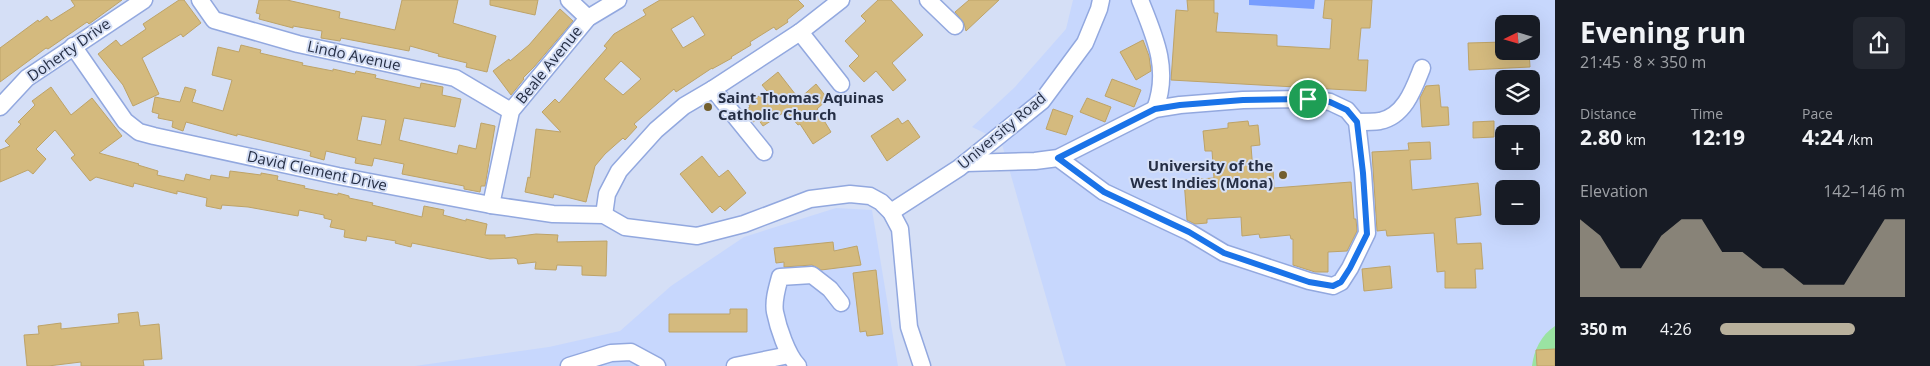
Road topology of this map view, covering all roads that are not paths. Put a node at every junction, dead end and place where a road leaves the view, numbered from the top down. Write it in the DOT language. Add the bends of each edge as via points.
graph roads {
  1 [pos="144,0"];
  2 [pos="200,0"];
  3 [pos="569,0"];
  4 [pos="618,0"];
  5 [pos="841,0"];
  6 [pos="928,0"];
  7 [pos="1101,0"];
  8 [pos="1140,0"];
  9 [pos="588,18"];
  10 [pos="955,26"];
  11 [pos="800,32"];
  12 [pos="73,46"];
  13 [pos="1422,68"];
  14 [pos="841,84"];
  15 [pos="713,89"];
  16 [pos="0,107"];
  17 [pos="1155,109"];
  18 [pos="511,111"];
  19 [pos="1357,122"];
  20 [pos="764,152"];
  21 [pos="1058,158"];
  22 [pos="965,163"];
  23 [pos="491,205"];
  24 [pos="890,212"];
  25 [pos="604,215"];
  26 [pos="841,303"];
  27 [pos="793,360"];
  28 [pos="568,366"];
  29 [pos="657,366"];
  30 [pos="735,366"];
  31 [pos="922,366"];
  1 -- 12 [label="street, Doherty Drive"];
  2 -- 18 [label="street, Lindo Avenue" via="214,20 298,44 455,78"];
  3 -- 9 [label="street"];
  4 -- 9 [label="street, Beale Avenue"];
  5 -- 11 [label="street"];
  6 -- 10 [label="street"];
  7 -- 22 [label="street, University Road" via="1085,43 1042,101"];
  8 -- 17 [label="street" via="1160,53 1162,73"];
  9 -- 18 [label="street, Beale Avenue"];
  11 -- 14 [label="street"];
  11 -- 15 [label="street"];
  12 -- 16 [label="street, Doherty Drive" via="27,78"];
  12 -- 23 [label="street, David Clement Drive" via="125,121 139,132 338,176"];
  13 -- 19 [label="street" via="1401,110 1382,120"];
  15 -- 20 [label="street"];
  15 -- 25 [label="street" via="684,106 656,130 619,171 607,194"];
  17 -- 19 [label="street" via="1243,100 1308,99 1330,102 1347,110"];
  17 -- 21 [label="street"];
  18 -- 23 [label="street, Beale Avenue"];
  19 -- 21 [label="street" via="1367,234 1341,282 1333,286 1309,282 1224,253 1189,232 1104,192"];
  21 -- 22 [label="street"];
  22 -- 24 [label="street, University Road"];
  23 -- 25 [label="street, David Clement Drive" via="553,214"];
  24 -- 25 [label="street" via="870,196 850,194 810,199 744,224 698,236 625,227"];
  24 -- 31 [label="street" via="900,229 909,327"];
  26 -- 27 [label="street" via="812,275 780,277 775,311"];
  27 -- 30 [label="street"];
  28 -- 29 [label="street" via="611,353 631,352"];
}
